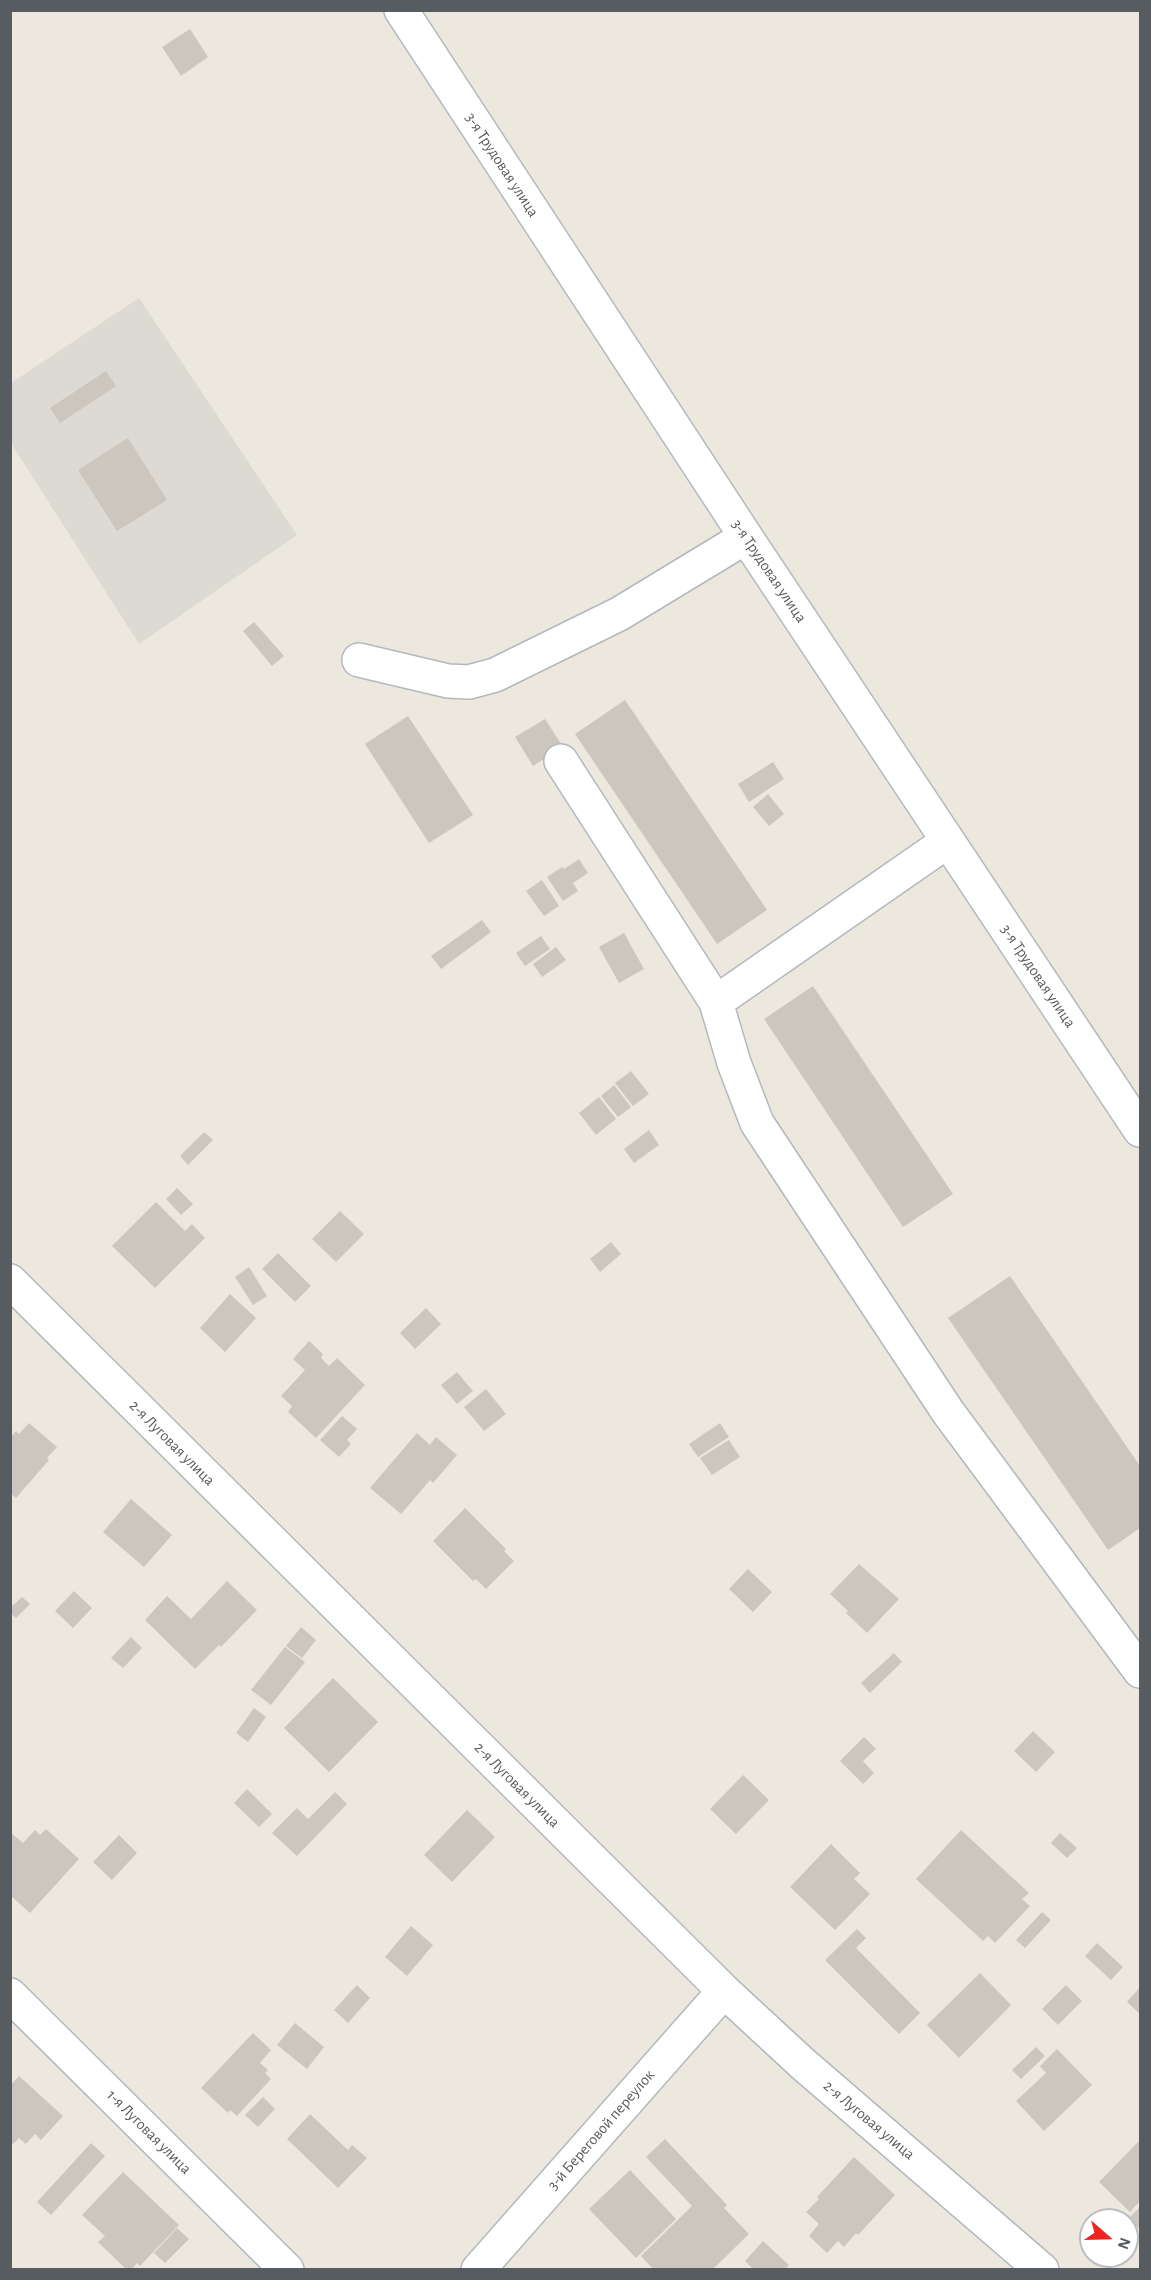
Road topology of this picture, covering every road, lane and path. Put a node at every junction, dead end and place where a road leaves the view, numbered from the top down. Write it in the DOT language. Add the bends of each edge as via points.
graph roads {
  1 [pos="401,10"];
  2 [pos="746,537"];
  3 [pos="359,660"];
  4 [pos="561,761"];
  5 [pos="948,841"];
  6 [pos="716,1002"];
  7 [pos="1140,1130"];
  8 [pos="10,1281"];
  9 [pos="1140,1671"];
  10 [pos="724,1991"];
  11 [pos="10,1995"];
  12 [pos="287,2270"];
  13 [pos="478,2270"];
  14 [pos="1042,2270"];
  1 -- 2 [label="street, 3-я Трудовая улица"];
  2 -- 3 [label="street" via="619,614 495,675 468,682 448,681"];
  2 -- 5 [label="street, 3-я Трудовая улица"];
  4 -- 6 [label="street"];
  5 -- 6 [label="street"];
  5 -- 7 [label="street, 3-я Трудовая улица"];
  6 -- 9 [label="street" via="757,1123 948,1412"];
  8 -- 10 [label="street, 2-я Луговая улица"];
  10 -- 13 [label="street, 3-й Береговой переулок"];
  10 -- 14 [label="street, 2-я Луговая улица"];
  11 -- 12 [label="street, 1-я Луговая улица"];
}
